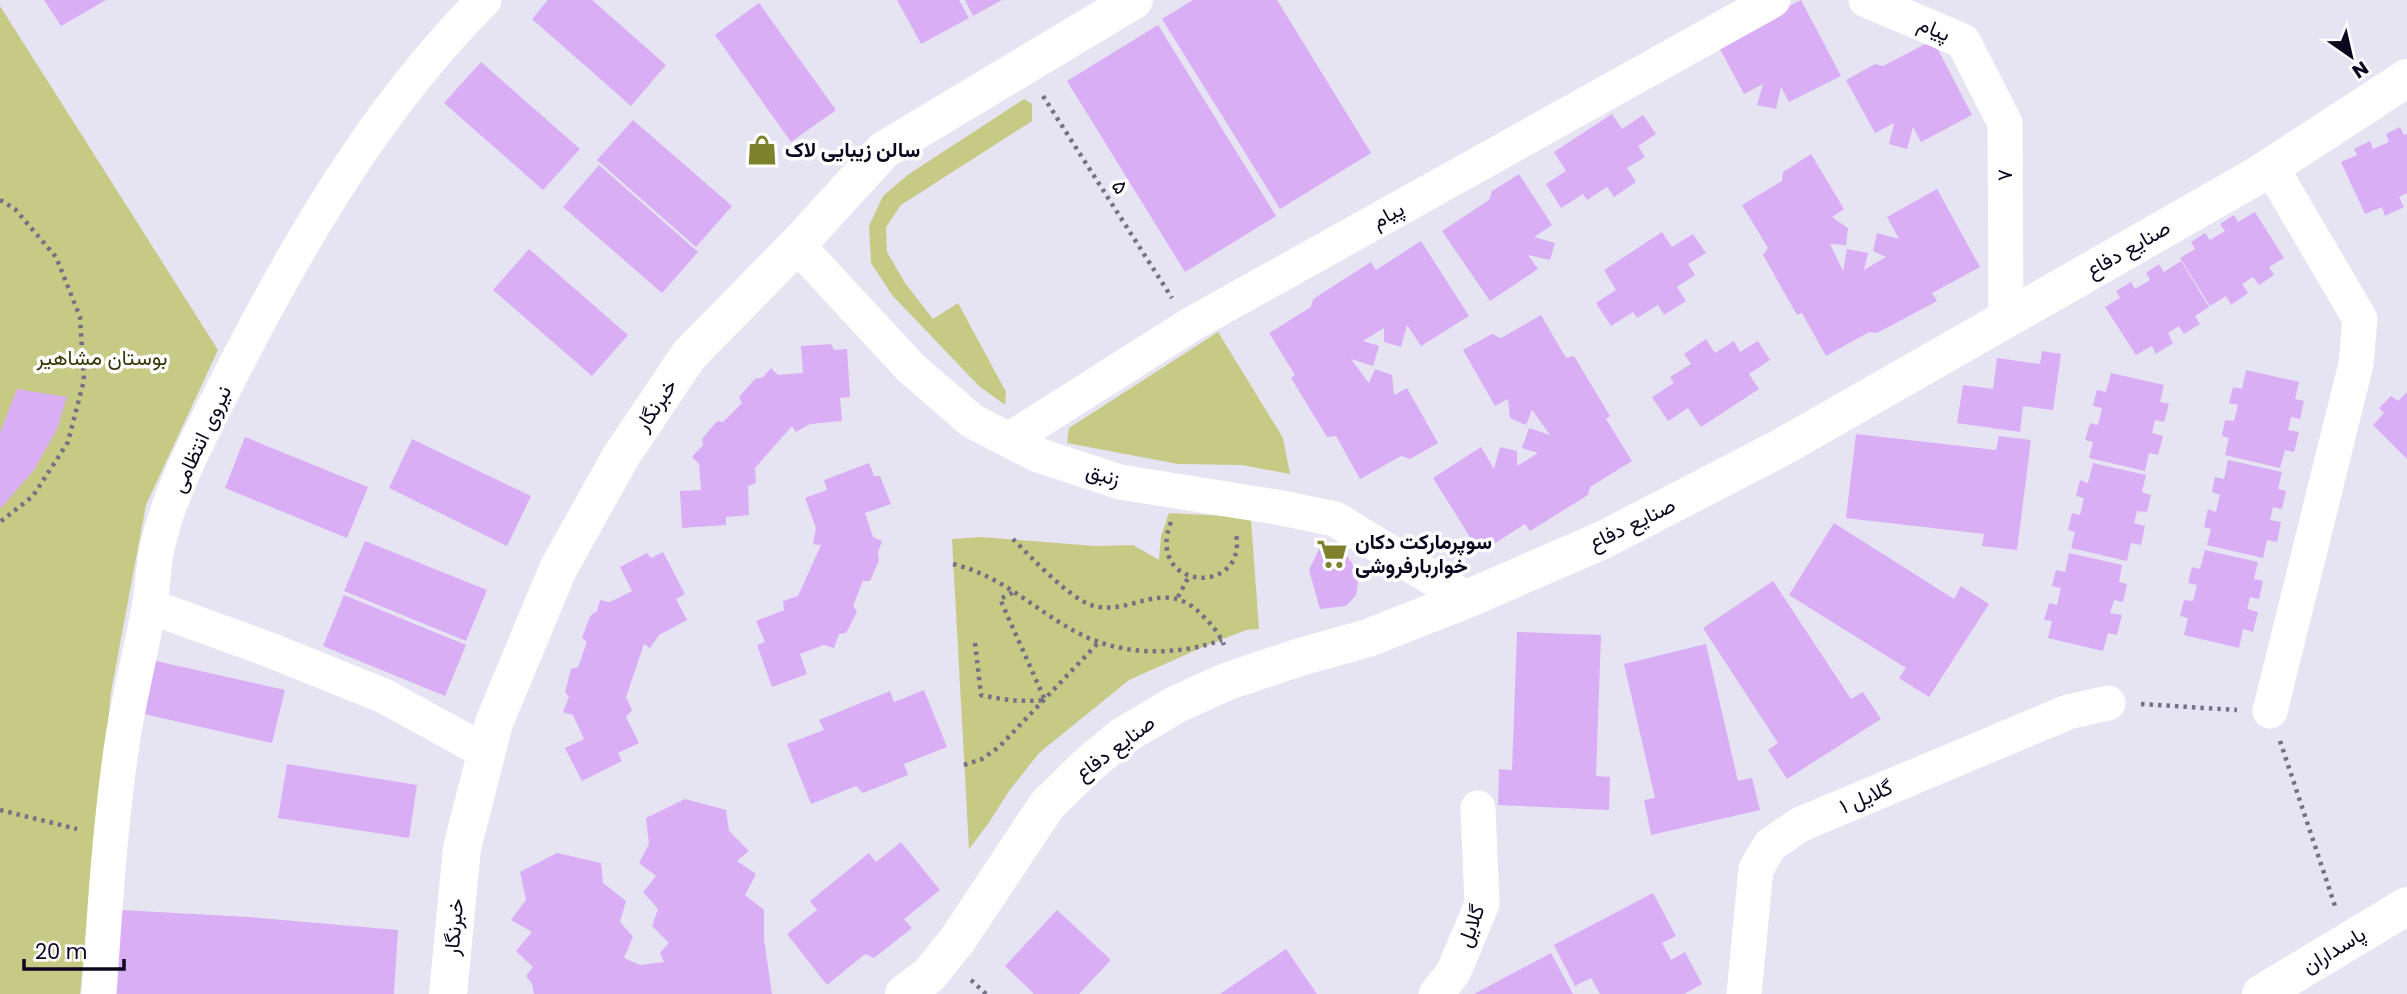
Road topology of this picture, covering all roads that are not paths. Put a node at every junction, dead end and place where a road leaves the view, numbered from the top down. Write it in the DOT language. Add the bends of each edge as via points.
graph roads {
  1 [pos="484,0"];
  2 [pos="1134,0"];
  3 [pos="1773,0"];
  4 [pos="1866,0"];
  5 [pos="1963,41"];
  6 [pos="2407,78"];
  7 [pos="2271,167"];
  8 [pos="797,245"];
  9 [pos="2006,320"];
  10 [pos="1009,440"];
  11 [pos="1467,599"];
  12 [pos="149,606"];
  13 [pos="2108,703"];
  14 [pos="2270,711"];
  15 [pos="486,751"];
  16 [pos="1478,808"];
  17 [pos="2407,906"];
  18 [pos="99,994"];
  19 [pos="448,994"];
  20 [pos="904,994"];
  21 [pos="1436,994"];
  22 [pos="1744,994"];
  23 [pos="2260,994"];
  1 -- 12 [label="street, نیروی انتظامی" via="403,92 351,165 252,332 181,474 158,547"];
  2 -- 8 [label="street, خبرنگار" via="884,150"];
  3 -- 10 [label="street, پیام" via="1190,325"];
  4 -- 5 [label="street, پیام"];
  5 -- 9 [label="street, ۷" via="2005,123"];
  6 -- 7 [label="street, صنایع دفاع"];
  7 -- 9 [label="street, صنایع دفاع"];
  7 -- 14 [label="street" via="2360,319 2356,364"];
  8 -- 10 [label="street, زنبق" via="911,368 972,421"];
  8 -- 15 [label="street, خبرنگار" via="689,355 621,456 558,569"];
  9 -- 11 [label="street, صنایع دفاع" via="1718,482 1603,540"];
  10 -- 11 [label="street, زنبق" via="1038,455 1120,482 1335,519"];
  11 -- 20 [label="street, صنایع دفاع" via="1368,638 1236,678 1177,704 1124,736 1047,805 958,939 930,974"];
  12 -- 15 [label="street" via="384,696"];
  12 -- 18 [label="street, نیروی انتظامی" via="124,736"];
  13 -- 22 [label="street, گلایل ۱" via="2055,717 1799,825 1770,845 1756,869"];
  15 -- 19 [label="street, خبرنگار" via="462,848"];
  16 -- 21 [label="street, گلایل" via="1482,904 1453,973"];
  17 -- 23 [label="street, پاسداران"];
}
